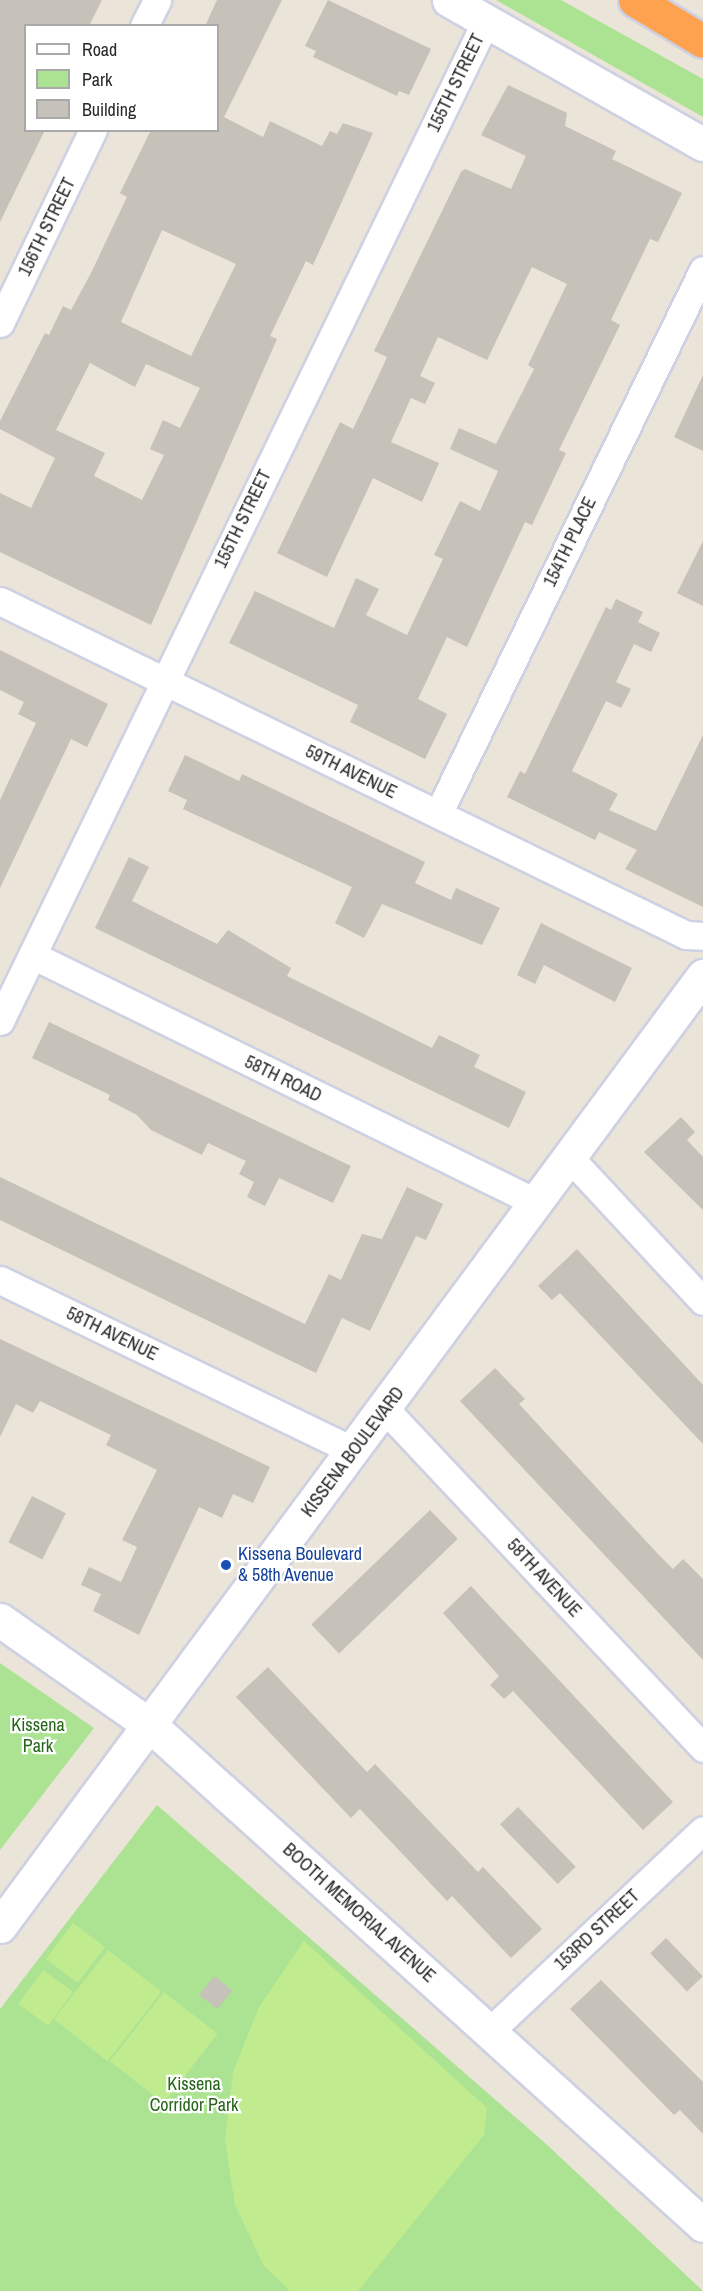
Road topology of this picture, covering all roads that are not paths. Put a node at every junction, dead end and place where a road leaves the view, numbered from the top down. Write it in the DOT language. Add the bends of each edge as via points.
graph roads {
  1 [pos="157,0"];
  2 [pos="449,0"];
  3 [pos="635,0"];
  4 [pos="487,19"];
  5 [pos="145,24"];
  6 [pos="703,41"];
  7 [pos="92,132"];
  8 [pos="703,144"];
  9 [pos="703,270"];
  10 [pos="0,323"];
  11 [pos="0,601"];
  12 [pos="165,681"];
  13 [pos="438,814"];
  14 [pos="703,936"];
  15 [pos="32,955"];
  16 [pos="703,976"];
  17 [pos="0,1020"];
  18 [pos="570,1158"];
  19 [pos="535,1202"];
  20 [pos="0,1280"];
  21 [pos="703,1301"];
  22 [pos="385,1409"];
  23 [pos="353,1450"];
  24 [pos="0,1620"];
  25 [pos="151,1726"];
  26 [pos="703,1748"];
  27 [pos="703,1830"];
  28 [pos="0,1926"];
  29 [pos="491,2030"];
  30 [pos="703,2225"];
  1 -- 5 [label="street"];
  2 -- 4 [label="main road"];
  3 -- 6 [label="highway"];
  4 -- 8 [label="main road"];
  4 -- 12 [label="street, 155TH STREET"];
  7 -- 10 [label="street, 156TH STREET"];
  9 -- 13 [label="street, 154TH PLACE"];
  11 -- 12 [label="street, 59TH AVENUE"];
  12 -- 13 [label="street, 59TH AVENUE"];
  12 -- 15 [label="street, 155TH STREET"];
  13 -- 14 [label="street, 59TH AVENUE" via="686,935"];
  15 -- 17 [label="street, 155TH STREET"];
  15 -- 19 [label="street, 58TH ROAD"];
  16 -- 18 [label="main road, KISSENA BOULEVARD"];
  18 -- 19 [label="main road, KISSENA BOULEVARD"];
  18 -- 21 [label="street"];
  19 -- 22 [label="main road, KISSENA BOULEVARD"];
  20 -- 23 [label="street, 58TH AVENUE"];
  22 -- 23 [label="main road, KISSENA BOULEVARD"];
  22 -- 26 [label="street, 58TH AVENUE"];
  23 -- 25 [label="main road, KISSENA BOULEVARD"];
  24 -- 25 [label="main road, BOOTH MEMORIAL AVENUE"];
  25 -- 28 [label="main road, KISSENA BOULEVARD"];
  25 -- 29 [label="main road, BOOTH MEMORIAL AVENUE"];
  27 -- 29 [label="street, 153RD STREET"];
  29 -- 30 [label="main road, BOOTH MEMORIAL AVENUE"];
}
